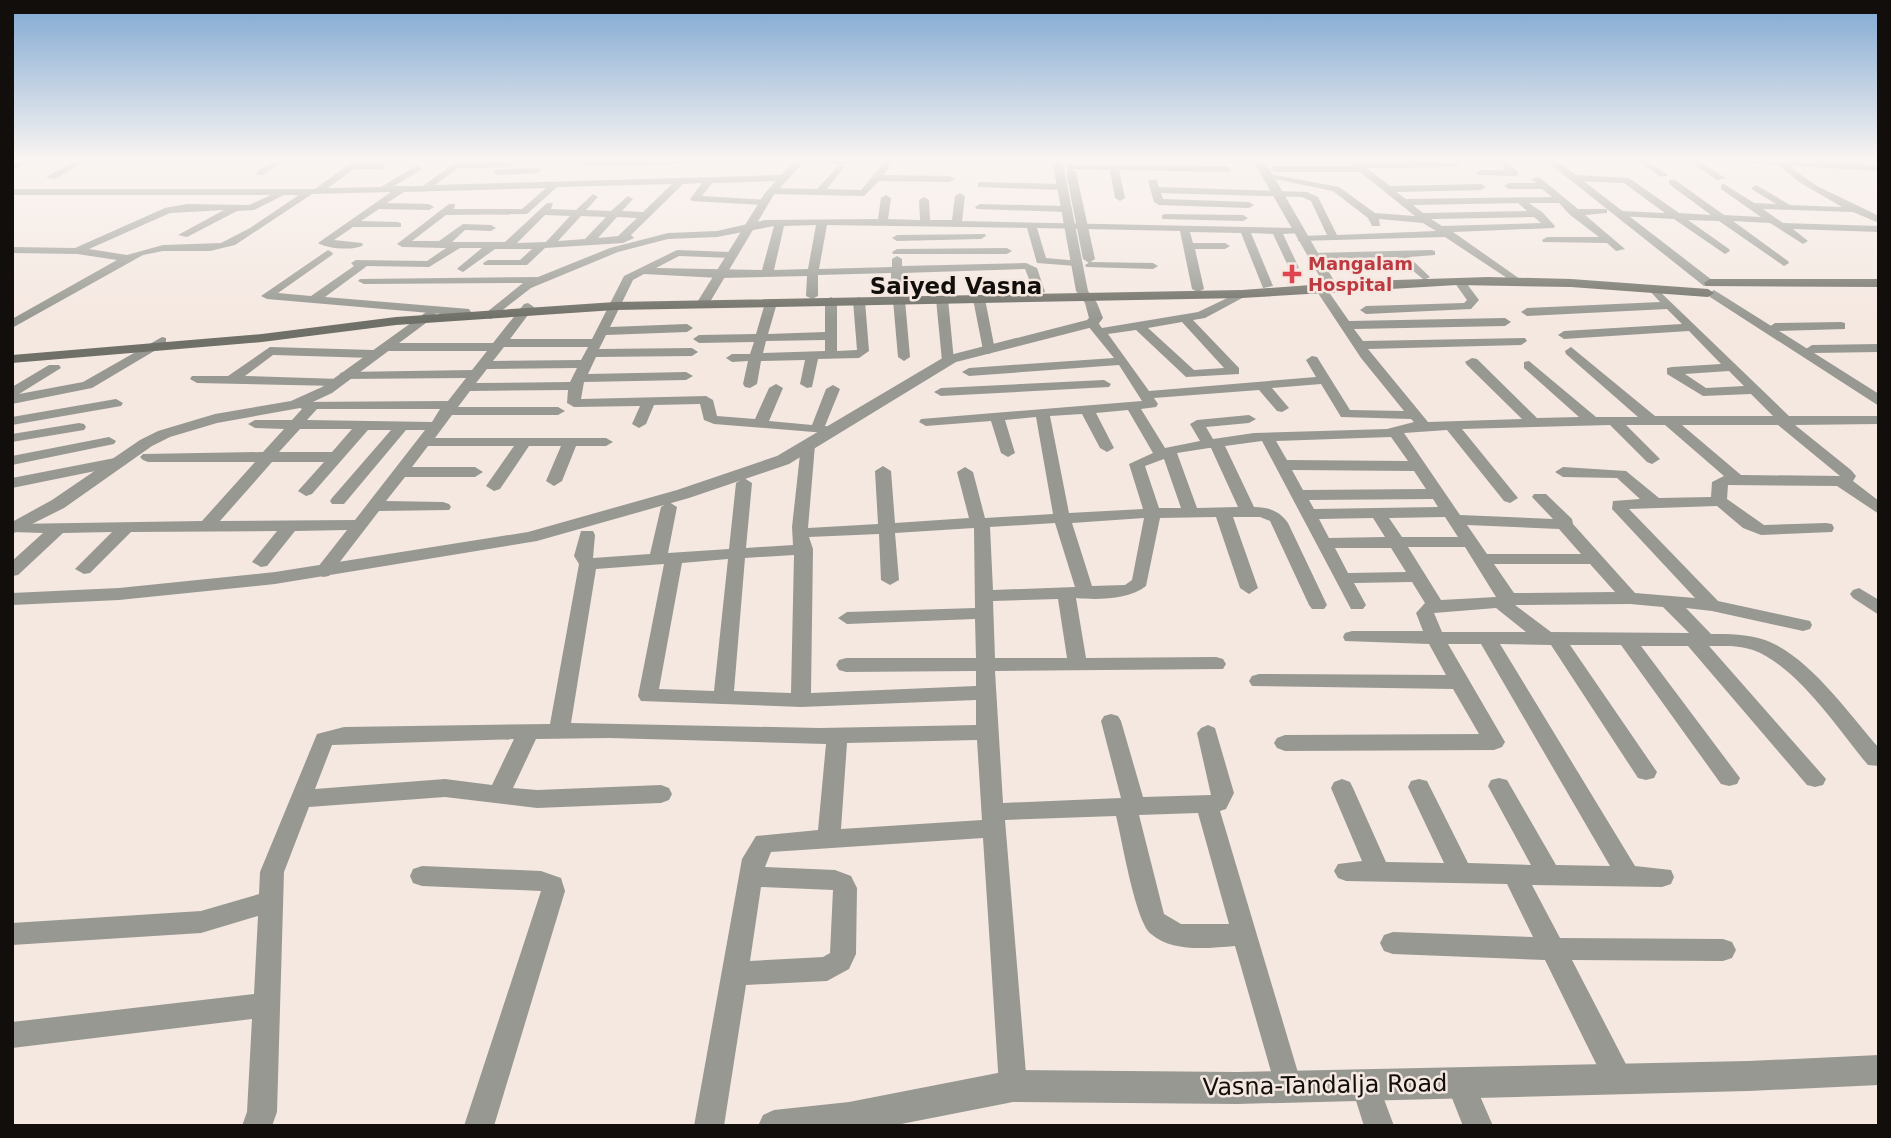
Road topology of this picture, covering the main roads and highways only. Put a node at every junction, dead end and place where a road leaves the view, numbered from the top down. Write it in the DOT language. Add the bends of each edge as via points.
graph roads {
  1 [pos="1513,279"];
  2 [pos="1879,283"];
  3 [pos="1325,285"];
  4 [pos="1710,288"];
  5 [pos="1879,288"];
  6 [pos="1090,295"];
  7 [pos="898,297"];
  8 [pos="703,302"];
  9 [pos="493,312"];
  10 [pos="430,314"];
  11 [pos="12,356"];
  1 -- 3 [label="main road"];
  1 -- 3 [label="main road" via="1424,277"];
  1 -- 4 [label="main road"];
  1 -- 4 [label="main road" via="1604,278"];
  2 -- 4 [label="main road"];
  3 -- 6 [label="main road"];
  3 -- 6 [label="main road" via="1242,294"];
  4 -- 5 [label="main road"];
  6 -- 7 [label="main road"];
  6 -- 7 [label="main road" via="1039,292"];
  7 -- 8 [label="main road"];
  7 -- 8 [label="main road"];
  8 -- 9 [label="main road"];
  9 -- 10 [label="main road"];
  9 -- 10 [label="main road"];
  10 -- 11 [label="main road" via="262,338"];
}
